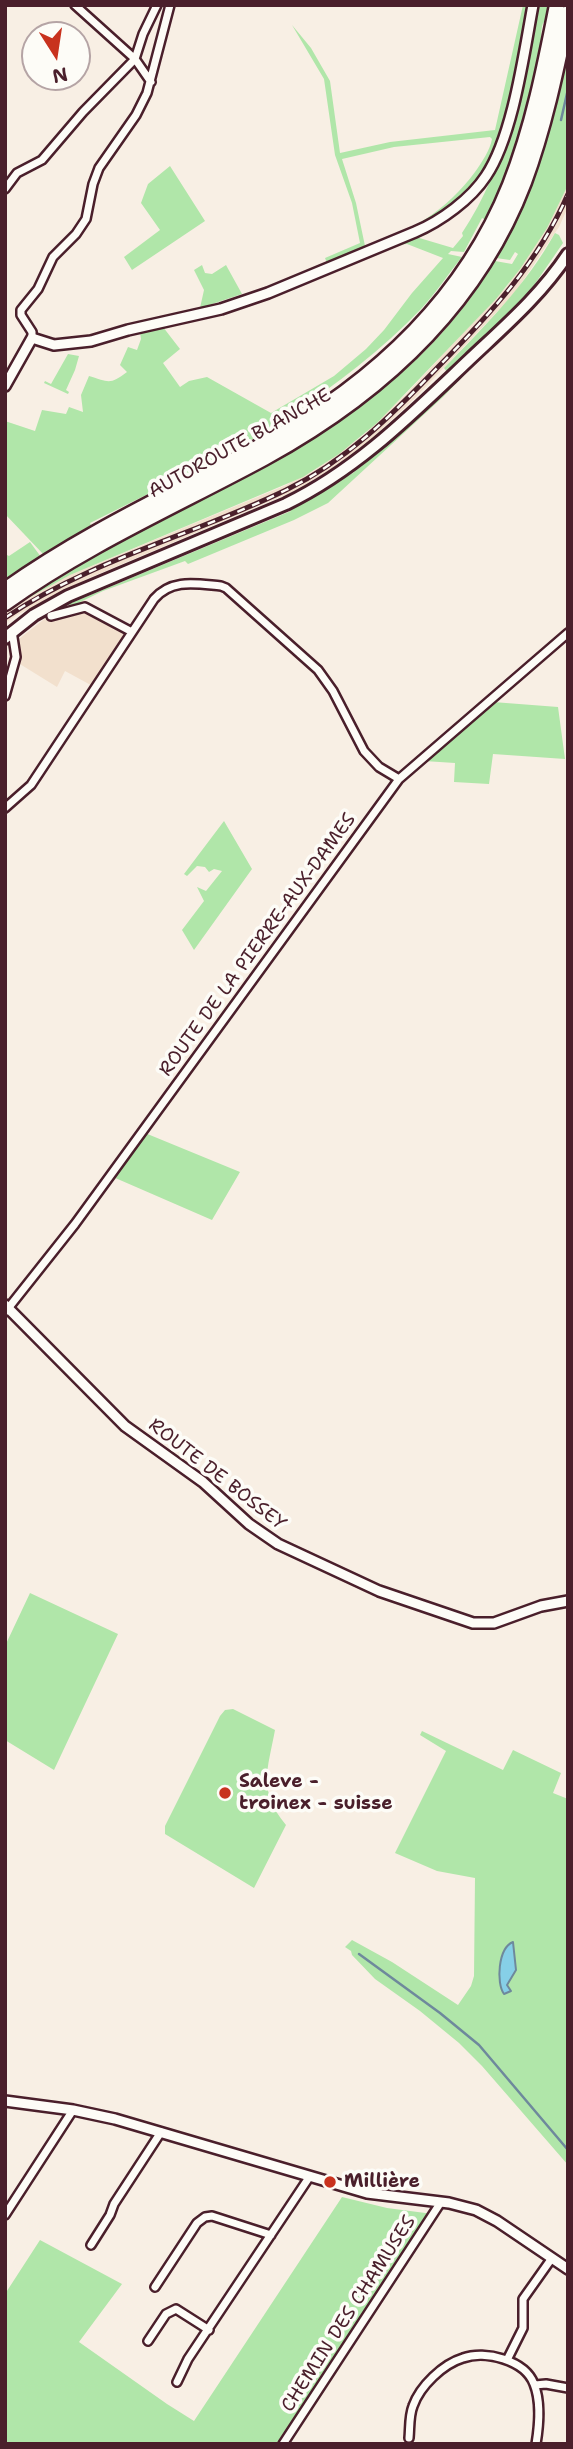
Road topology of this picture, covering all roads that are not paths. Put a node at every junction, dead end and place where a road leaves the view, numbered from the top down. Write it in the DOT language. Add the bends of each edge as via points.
graph roads {
  1 [pos="75,5"];
  2 [pos="156,5"];
  3 [pos="170,5"];
  4 [pos="533,5"];
  5 [pos="557,5"];
  6 [pos="568,13"];
  7 [pos="135,59"];
  8 [pos="150,82"];
  9 [pos="5,189"];
  10 [pos="568,254"];
  11 [pos="32,338"];
  12 [pos="5,386"];
  13 [pos="5,590"];
  14 [pos="5,603"];
  15 [pos="51,616"];
  16 [pos="132,632"];
  17 [pos="568,633"];
  18 [pos="9,634"];
  19 [pos="5,696"];
  20 [pos="399,779"];
  21 [pos="5,808"];
  22 [pos="6,1308"];
  23 [pos="568,1601"];
  24 [pos="5,2101"];
  25 [pos="73,2110"];
  26 [pos="161,2132"];
  27 [pos="310,2176"];
  28 [pos="441,2202"];
  29 [pos="5,2215"];
  30 [pos="271,2235"];
  31 [pos="91,2245"];
  32 [pos="552,2258"];
  33 [pos="568,2269"];
  34 [pos="155,2287"];
  35 [pos="209,2330"];
  36 [pos="148,2341"];
  37 [pos="506,2360"];
  38 [pos="177,2382"];
  39 [pos="535,2385"];
  40 [pos="568,2388"];
  41 [pos="409,2438"];
  42 [pos="283,2444"];
  43 [pos="536,2444"];
  1 -- 7 [label="street"];
  2 -- 7 [label="street"];
  3 -- 8 [label="street"];
  4 -- 11 [label="street" via="518,83 491,168 469,195 430,225 221,309 90,341 54,345"];
  5 -- 13 [label="highway, AUTOROUTE BLANCHE" via="533,113 509,187 465,270 419,329 361,382 310,417 109,524"];
  6 -- 14 [label="highway, AUTOROUTE BLANCHE" via="542,127 516,202 477,274 423,342 370,390 308,432 83,552"];
  7 -- 8 [label="street"];
  7 -- 9 [label="street" via="42,160 17,173"];
  8 -- 11 [label="street" via="136,115 97,173 83,224 53,257 21,312"];
  10 -- 18 [label="main road" via="530,302 384,440 342,472 286,503 47,606"];
  11 -- 12 [label="street"];
  15 -- 16 [label="street" via="85,607"];
  16 -- 20 [label="street" via="158,594 169,586 226,588 318,670 364,751"];
  16 -- 21 [label="street" via="31,785"];
  17 -- 20 [label="street, ROUTE DE LA PIERRE-AUX-DAMES"];
  18 -- 19 [label="street" via="16,657"];
  20 -- 22 [label="street, ROUTE DE LA PIERRE-AUX-DAMES" via="75,1224"];
  22 -- 23 [label="street, ROUTE DE BOSSEY" via="125,1426 278,1544 379,1591 473,1623 494,1623"];
  24 -- 25 [label="street"];
  25 -- 26 [label="street"];
  25 -- 29 [label="street"];
  26 -- 27 [label="street"];
  26 -- 31 [label="street"];
  27 -- 28 [label="street" via="377,2195"];
  27 -- 30 [label="street"];
  28 -- 32 [label="street" via="482,2213"];
  28 -- 42 [label="street, CHEMIN DES CHAMUSES"];
  30 -- 34 [label="street" via="205,2217"];
  30 -- 35 [label="street"];
  32 -- 33 [label="street"];
  32 -- 37 [label="street" via="523,2300 523,2328"];
  35 -- 36 [label="street" via="176,2309 166,2314"];
  35 -- 38 [label="street"];
  37 -- 39 [label="street"];
  37 -- 41 [label="street" via="470,2356 440,2372 415,2402"];
  39 -- 40 [label="street"];
  39 -- 43 [label="street"];
}
